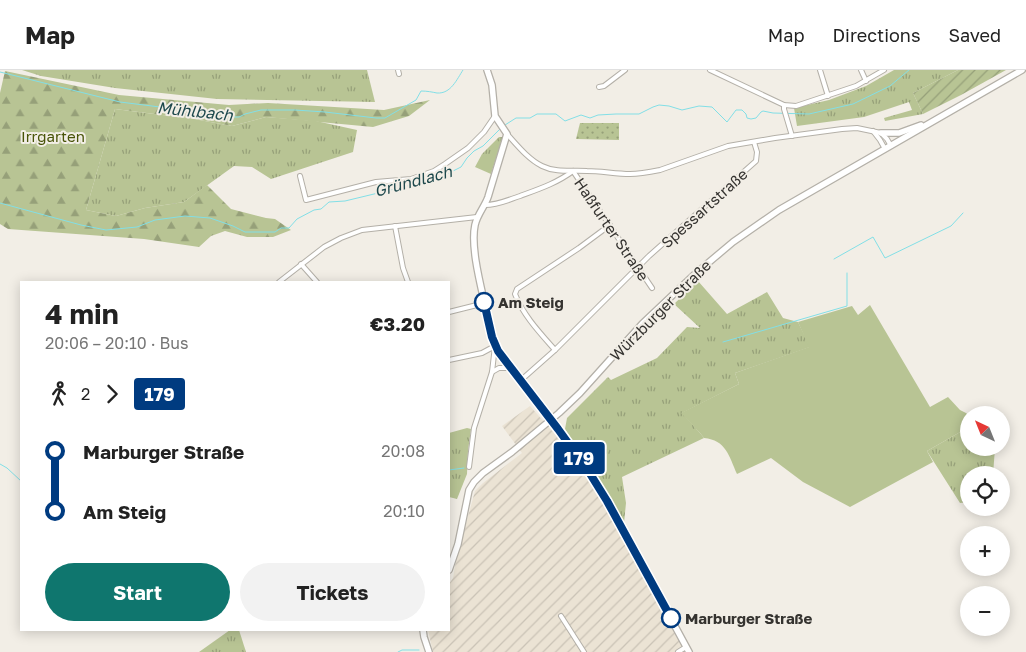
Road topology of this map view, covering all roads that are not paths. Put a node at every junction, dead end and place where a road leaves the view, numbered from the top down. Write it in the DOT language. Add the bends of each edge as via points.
graph roads {
  1 [pos="487,70"];
  2 [pos="625,70"];
  3 [pos="710,70"];
  4 [pos="820,70"];
  5 [pos="862,70"];
  6 [pos="884,70"];
  7 [pos="1022,70"];
  8 [pos="866,81"];
  9 [pos="599,87"];
  10 [pos="828,96"];
  11 [pos="784,107"];
  12 [pos="496,118"];
  13 [pos="937,119"];
  14 [pos="873,131"];
  15 [pos="506,133"];
  16 [pos="881,133"];
  17 [pos="792,136"];
  18 [pos="754,142"];
  19 [pos="888,147"];
  20 [pos="563,171"];
  21 [pos="573,171"];
  22 [pos="300,176"];
  23 [pos="565,178"];
  24 [pos="485,205"];
  25 [pos="477,217"];
  26 [pos="610,225"];
  27 [pos="395,226"];
  28 [pos="301,264"];
  29 [pos="638,268"];
  30 [pos="280,281"];
  31 [pos="316,281"];
  32 [pos="408,281"];
  33 [pos="652,288"];
  34 [pos="485,303"];
  35 [pos="450,312"];
  36 [pos="497,349"];
  37 [pos="555,350"];
  38 [pos="450,360"];
  39 [pos="511,368"];
  40 [pos="492,372"];
  41 [pos="520,381"];
  42 [pos="551,420"];
  43 [pos="469,467"];
  44 [pos="450,567"];
  45 [pos="561,616"];
  46 [pos="423,631"];
  47 [pos="688,649"];
  48 [pos="429,652"];
  49 [pos="584,652"];
  50 [pos="678,652"];
  1 -- 12 [label="main road"];
  2 -- 9 [label="street"];
  3 -- 11 [label="street"];
  4 -- 10 [label="street"];
  5 -- 8 [label="street"];
  6 -- 8 [label="street"];
  7 -- 13 [label="main road, Würzburger Straße"];
  8 -- 10 [label="street"];
  10 -- 11 [label="street"];
  11 -- 17 [label="street"];
  12 -- 15 [label="main road"];
  12 -- 22 [label="street" via="468,148 434,171 411,179 376,182 306,200"];
  13 -- 16 [label="main road" via="900,133"];
  13 -- 19 [label="main road, Würzburger Straße"];
  14 -- 16 [label="street"];
  14 -- 17 [label="street" via="857,128"];
  14 -- 19 [label="street"];
  15 -- 20 [label="street" via="540,165"];
  15 -- 24 [label="main road" via="505,146"];
  16 -- 19 [label="street" via="887,139"];
  17 -- 18 [label="street"];
  18 -- 21 [label="street" via="720,148 649,172"];
  18 -- 29 [label="street, Spessartstraße" via="756,161"];
  19 -- 42 [label="main road, Würzburger Straße" via="779,210 713,258 642,324"];
  20 -- 21 [label="street"];
  20 -- 23 [label="street"];
  21 -- 23 [label="street"];
  21 -- 26 [label="street, Haßfurter Straße"];
  23 -- 24 [label="street" via="497,204"];
  24 -- 25 [label="main road"];
  25 -- 27 [label="street"];
  25 -- 34 [label="main road" via="474,231 476,253"];
  26 -- 29 [label="street, Haßfurter Straße"];
  26 -- 37 [label="street" via="514,294 531,322"];
  27 -- 28 [label="street" via="362,230 341,238"];
  27 -- 32 [label="street"];
  28 -- 30 [label="street"];
  28 -- 31 [label="street"];
  29 -- 33 [label="street, Haßfurter Straße"];
  29 -- 37 [label="street"];
  34 -- 35 [label="street"];
  34 -- 36 [label="main road"];
  36 -- 38 [label="street"];
  36 -- 39 [label="main road"];
  36 -- 40 [label="street"];
  37 -- 41 [label="street"];
  39 -- 40 [label="street"];
  39 -- 41 [label="main road"];
  40 -- 43 [label="street" via="474,428"];
  41 -- 42 [label="main road"];
  42 -- 44 [label="main road, Würzburger Straße" via="474,482 469,490"];
  42 -- 47 [label="main road" via="607,501"];
  45 -- 49 [label="street"];
  46 -- 48 [label="main road"];
  47 -- 50 [label="street"];
}
